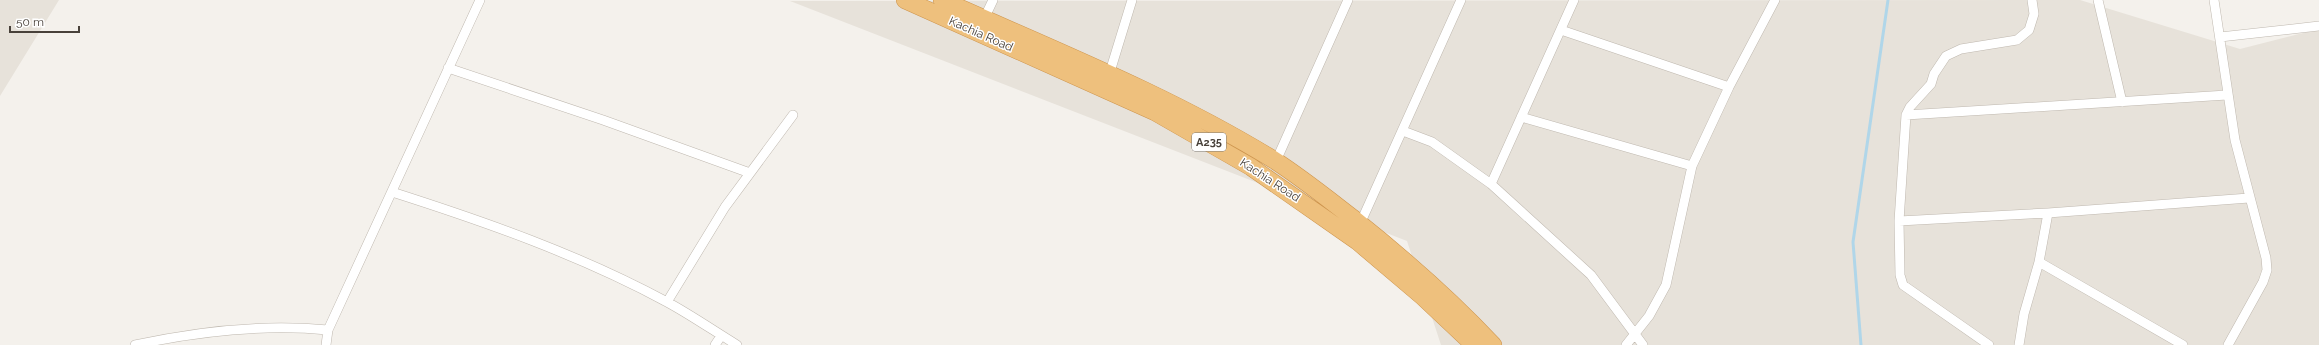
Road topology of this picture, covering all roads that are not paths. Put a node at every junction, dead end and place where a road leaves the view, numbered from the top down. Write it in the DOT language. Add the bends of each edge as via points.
graph roads {
  1 [pos="480,0"];
  2 [pos="905,0"];
  3 [pos="942,0"];
  4 [pos="993,0"];
  5 [pos="1132,0"];
  6 [pos="1348,0"];
  7 [pos="1462,0"];
  8 [pos="1574,0"];
  9 [pos="1775,0"];
  10 [pos="2032,0"];
  11 [pos="2098,0"];
  12 [pos="2214,0"];
  13 [pos="984,19"];
  14 [pos="2319,26"];
  15 [pos="1561,30"];
  16 [pos="2220,37"];
  17 [pos="448,68"];
  18 [pos="1109,75"];
  19 [pos="1729,87"];
  20 [pos="2227,95"];
  21 [pos="2122,102"];
  22 [pos="793,115"];
  23 [pos="1906,115"];
  24 [pos="1521,117"];
  25 [pos="1403,131"];
  26 [pos="1276,161"];
  27 [pos="1692,166"];
  28 [pos="750,173"];
  29 [pos="1491,184"];
  30 [pos="392,192"];
  31 [pos="2249,198"];
  32 [pos="2048,213"];
  33 [pos="1899,221"];
  34 [pos="1360,224"];
  35 [pos="2039,262"];
  36 [pos="668,302"];
  37 [pos="328,330"];
  38 [pos="721,336"];
  39 [pos="1636,336"];
  40 [pos="152,343"];
  41 [pos="136,345"];
  42 [pos="326,345"];
  43 [pos="715,345"];
  44 [pos="737,345"];
  45 [pos="1474,345"];
  46 [pos="1493,345"];
  47 [pos="1626,345"];
  48 [pos="1643,345"];
  49 [pos="1989,345"];
  50 [pos="2019,345"];
  51 [pos="2183,345"];
  52 [pos="2228,345"];
  1 -- 17 [label="street"];
  2 -- 45 [label="highway, Kachia Road / A235" via="1113,92 1225,151 1357,240 1418,292"];
  3 -- 13 [label="highway, Kachia Road / A235"];
  4 -- 13 [label="street"];
  5 -- 18 [label="street"];
  6 -- 26 [label="street"];
  7 -- 25 [label="street"];
  8 -- 15 [label="street"];
  9 -- 19 [label="street"];
  10 -- 23 [label="street" via="2034,14 2030,30 2017,40 1961,49 1946,56 1934,74 1931,84 1916,99"];
  11 -- 21 [label="street"];
  12 -- 16 [label="street"];
  13 -- 18 [label="highway, Kachia Road / A235"];
  14 -- 16 [label="street"];
  15 -- 19 [label="street"];
  15 -- 24 [label="street"];
  16 -- 20 [label="street"];
  17 -- 28 [label="street"];
  17 -- 30 [label="street"];
  18 -- 26 [label="highway, Kachia Road / A235" via="1197,117"];
  19 -- 27 [label="street"];
  20 -- 21 [label="street"];
  20 -- 31 [label="street"];
  21 -- 23 [label="street"];
  22 -- 28 [label="street"];
  23 -- 33 [label="street"];
  24 -- 27 [label="street"];
  24 -- 29 [label="street"];
  25 -- 29 [label="street" via="1432,142"];
  25 -- 34 [label="street"];
  26 -- 34 [label="highway, Kachia Road / A235"];
  27 -- 39 [label="street" via="1666,285"];
  28 -- 36 [label="street" via="725,207"];
  29 -- 39 [label="street" via="1591,275"];
  30 -- 36 [label="street" via="495,226 571,257"];
  30 -- 37 [label="street"];
  31 -- 32 [label="street"];
  31 -- 52 [label="street" via="2266,258 2266,270 2263,282"];
  32 -- 33 [label="street"];
  32 -- 35 [label="street"];
  33 -- 49 [label="street" via="1900,274 1903,285"];
  34 -- 46 [label="highway, Kachia Road / A235" via="1424,278"];
  35 -- 50 [label="street" via="2024,314"];
  35 -- 51 [label="street"];
  36 -- 38 [label="street"];
  37 -- 40 [label="street" via="249,327"];
  37 -- 42 [label="street"];
  38 -- 43 [label="street"];
  38 -- 44 [label="street"];
  39 -- 47 [label="street"];
  39 -- 48 [label="street"];
  40 -- 41 [label="street"];
}
